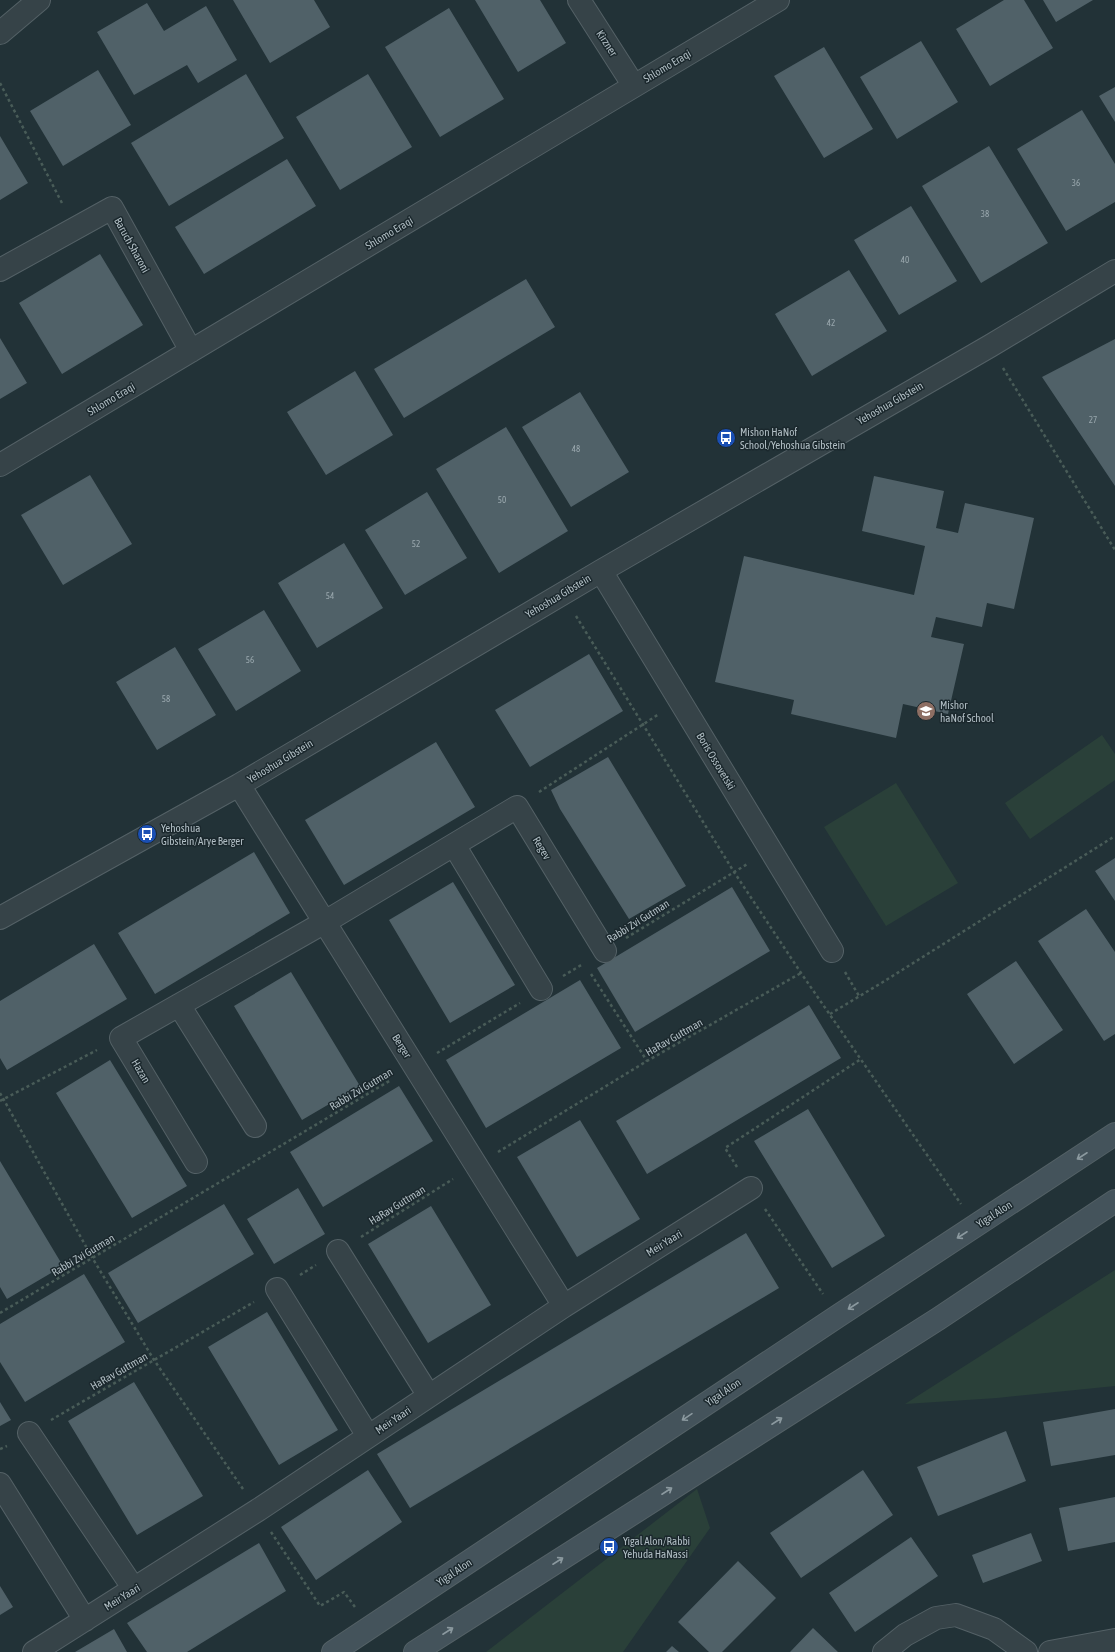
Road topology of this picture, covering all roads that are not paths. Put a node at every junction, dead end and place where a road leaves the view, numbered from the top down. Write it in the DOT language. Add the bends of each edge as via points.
graph roads {
  1 [pos="39,0"];
  2 [pos="579,0"];
  3 [pos="778,0"];
  4 [pos="0,33"];
  5 [pos="634,86"];
  6 [pos="0,270"];
  7 [pos="1115,271"];
  8 [pos="191,351"];
  9 [pos="0,465"];
  10 [pos="601,570"];
  11 [pos="240,785"];
  12 [pos="454,845"];
  13 [pos="0,917"];
  14 [pos="325,922"];
  15 [pos="605,951"];
  16 [pos="832,951"];
  17 [pos="542,990"];
  18 [pos="179,1005"];
  19 [pos="255,1126"];
  20 [pos="1115,1134"];
  21 [pos="196,1162"];
  22 [pos="751,1188"];
  23 [pos="1115,1200"];
  24 [pos="338,1251"];
  25 [pos="277,1289"];
  26 [pos="564,1306"];
  27 [pos="429,1396"];
  28 [pos="29,1433"];
  29 [pos="368,1436"];
  30 [pos="0,1484"];
  31 [pos="134,1589"];
  32 [pos="85,1620"];
  33 [pos="1115,1640"];
  34 [pos="341,1651"];
  35 [pos="34,1652"];
  36 [pos="415,1652"];
  37 [pos="884,1652"];
  38 [pos="1026,1652"];
  39 [pos="1050,1652"];
  1 -- 4 [label="street"];
  2 -- 5 [label="street, Kirzner"];
  3 -- 5 [label="street, Shlomo Eraqi"];
  5 -- 8 [label="street, Shlomo Eraqi"];
  6 -- 8 [label="street, Baruch Sharoni" via="112,208"];
  7 -- 10 [label="street, Yehoshua Gibstein"];
  8 -- 9 [label="street, Shlomo Eraqi"];
  10 -- 11 [label="street, Yehoshua Gibstein"];
  10 -- 16 [label="street, Boris Ossovetski"];
  11 -- 13 [label="street, Yehoshua Gibstein"];
  11 -- 14 [label="street, Berger"];
  12 -- 14 [label="street"];
  12 -- 15 [label="street, Regev" via="517,807"];
  12 -- 17 [label="street"];
  14 -- 18 [label="street"];
  14 -- 26 [label="street, Berger"];
  18 -- 19 [label="street"];
  18 -- 21 [label="street, Hazan" via="121,1038"];
  20 -- 34 [label="main road, Yigal Alon, one-way" via="371,1627"];
  22 -- 26 [label="street, Meir Yaari"];
  36 -- 23 [label="main road, one-way" via="938,1319"];
  24 -- 27 [label="street"];
  25 -- 29 [label="street"];
  26 -- 27 [label="street, Meir Yaari"];
  27 -- 29 [label="street, Meir Yaari"];
  28 -- 31 [label="street"];
  29 -- 31 [label="street, Meir Yaari"];
  30 -- 32 [label="street"];
  31 -- 32 [label="street, Meir Yaari"];
  32 -- 35 [label="street, Meir Yaari"];
  33 -- 39 [label="street"];
  37 -- 38 [label="street" via="905,1635 936,1618 956,1615 994,1629"];
}
